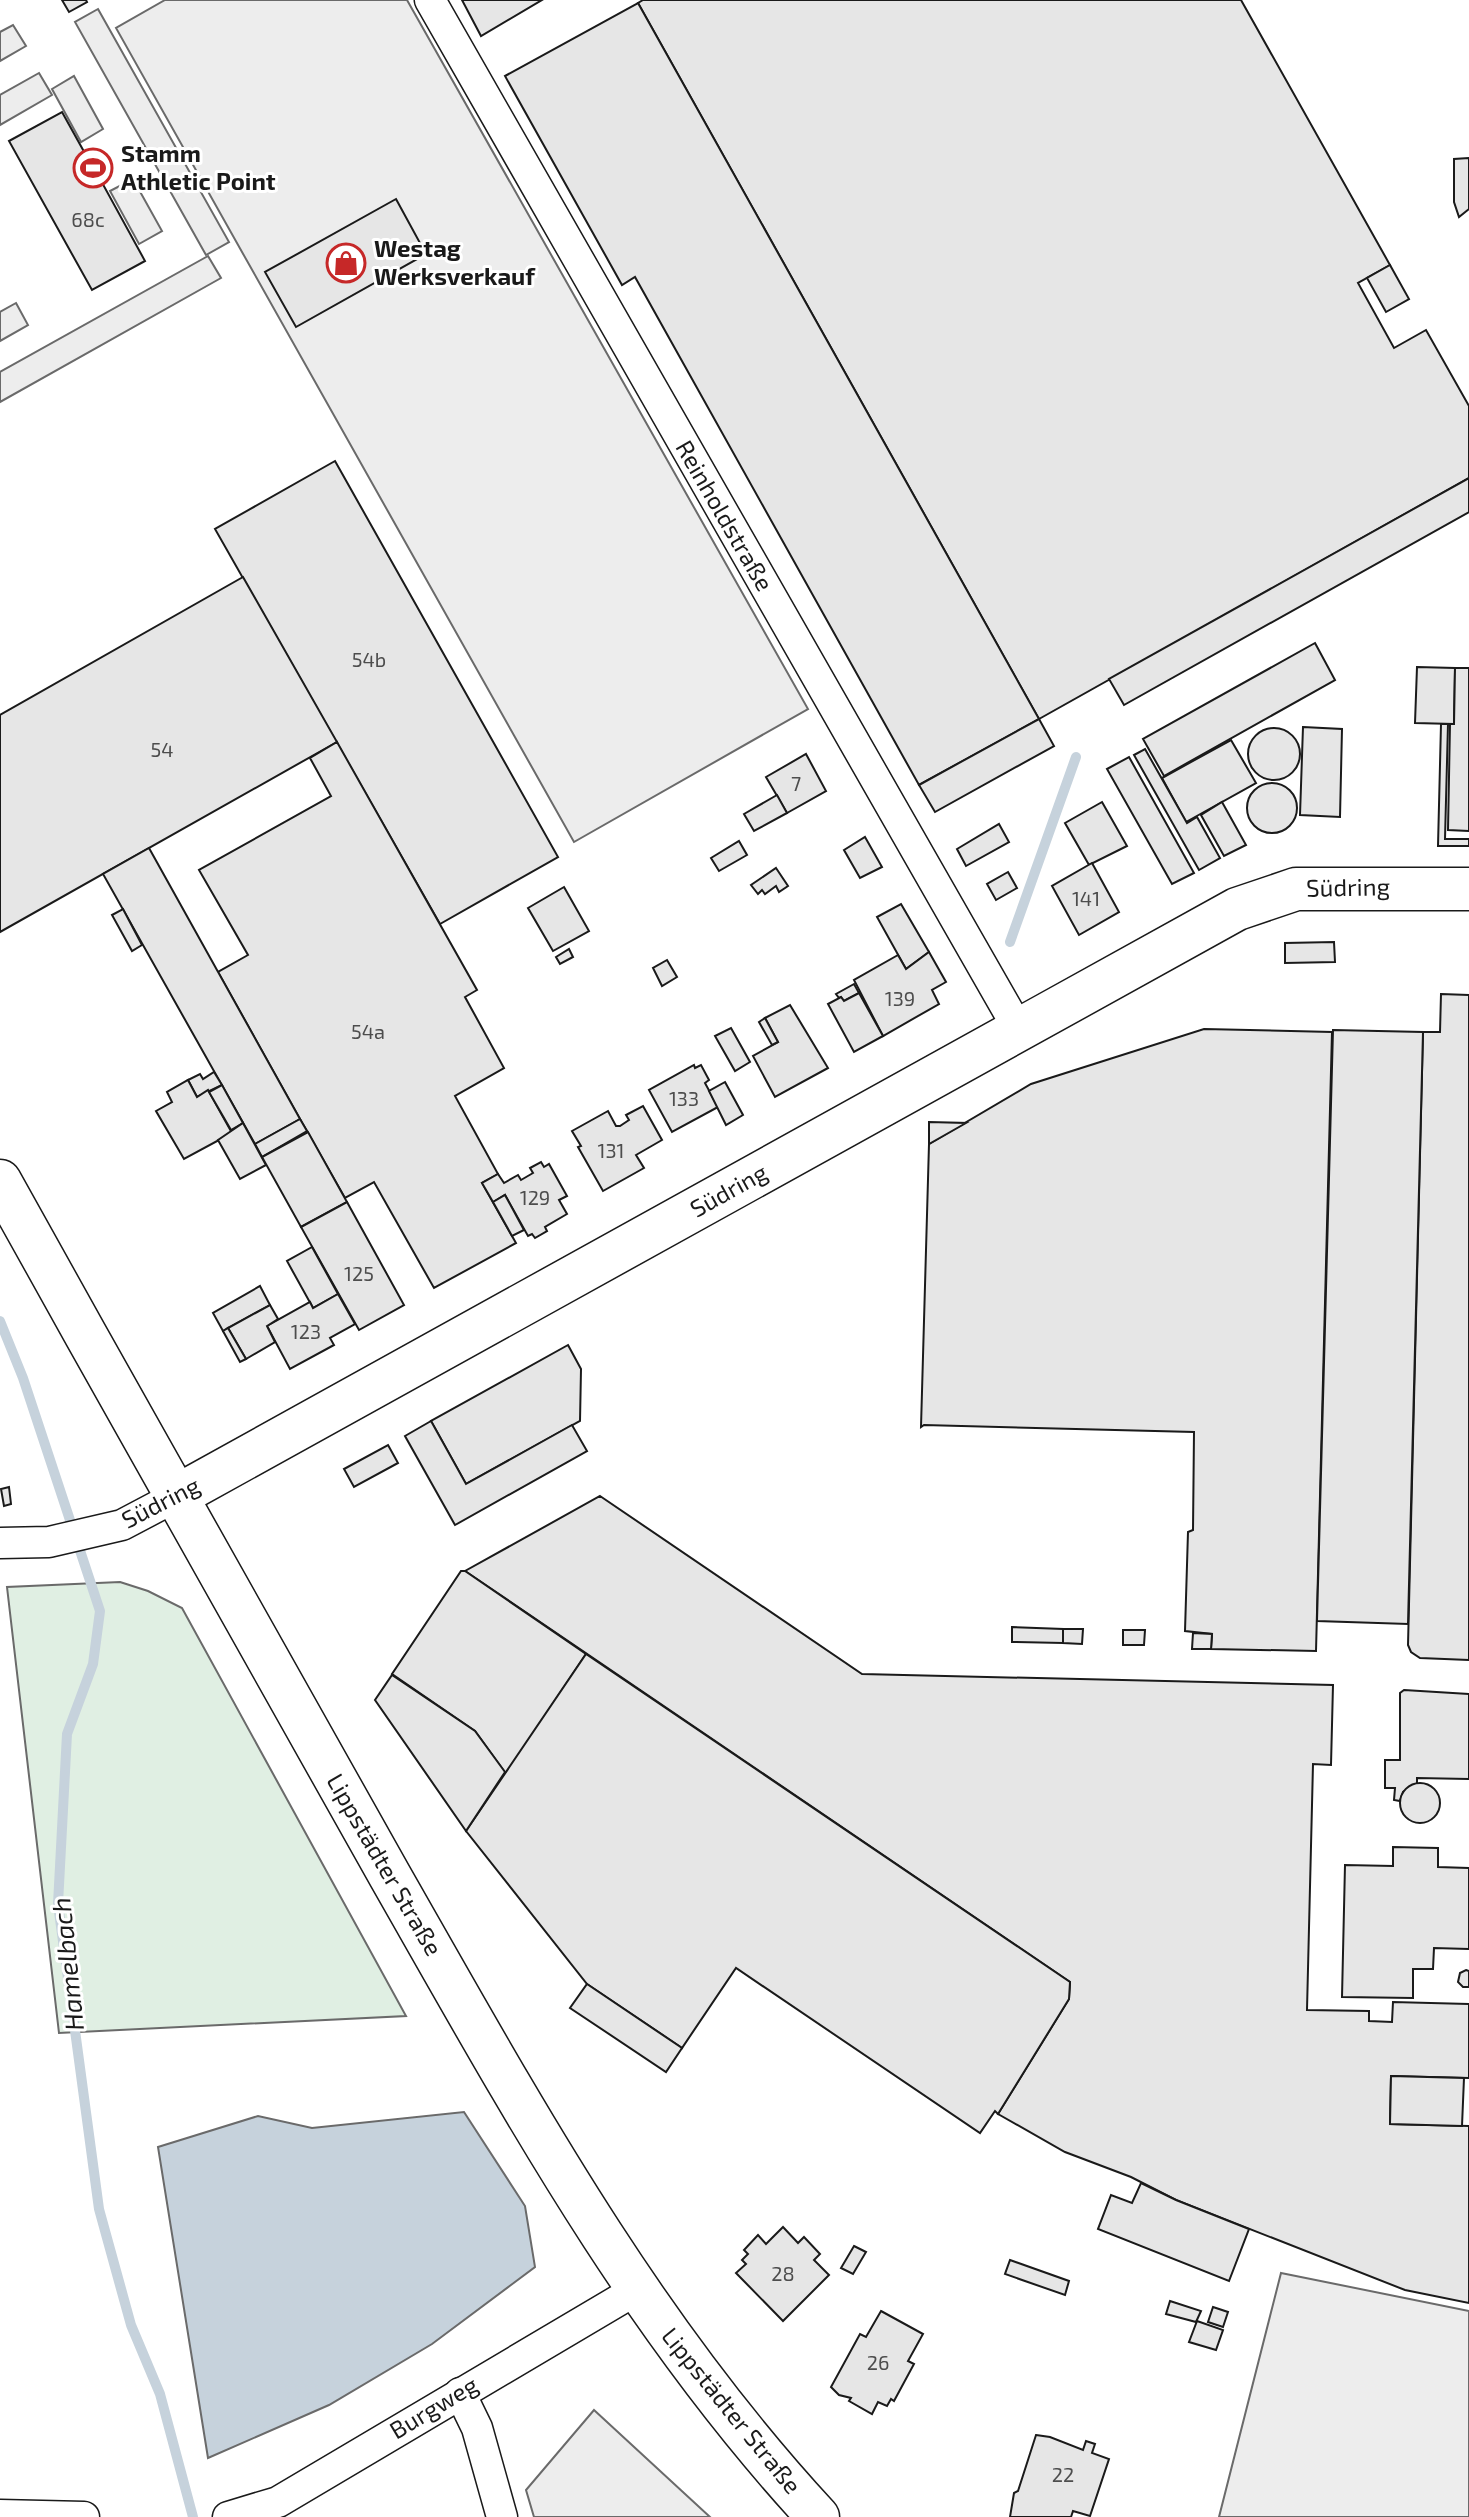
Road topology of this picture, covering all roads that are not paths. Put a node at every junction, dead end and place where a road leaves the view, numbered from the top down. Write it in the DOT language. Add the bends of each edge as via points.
graph roads {
  1 [pos="430,0"];
  2 [pos="1469,889"];
  3 [pos="1019,1030"];
  4 [pos="0,1181"];
  5 [pos="175,1497"];
  6 [pos="0,1543"];
  7 [pos="636,2290"];
  8 [pos="460,2393"];
  9 [pos="0,2515"];
  10 [pos="84,2517"];
  11 [pos="228,2517"];
  12 [pos="502,2517"];
  13 [pos="818,2517"];
  1 -- 3 [label="street, Reinholdstraße"];
  2 -- 3 [label="street, Südring" via="1296,889 1237,909"];
  3 -- 5 [label="street, Südring"];
  4 -- 5 [label="street, Lippstädter Straße"];
  5 -- 6 [label="street, Südring" via="122,1525 49,1542"];
  5 -- 7 [label="street, Lippstädter Straße" via="458,1996"];
  7 -- 8 [label="street, Burgweg"];
  7 -- 13 [label="street, Lippstädter Straße" via="718,2401"];
  8 -- 11 [label="street, Burgweg" via="278,2502"];
  8 -- 12 [label="street" via="477,2428"];
  9 -- 10 [label="street"];
}
